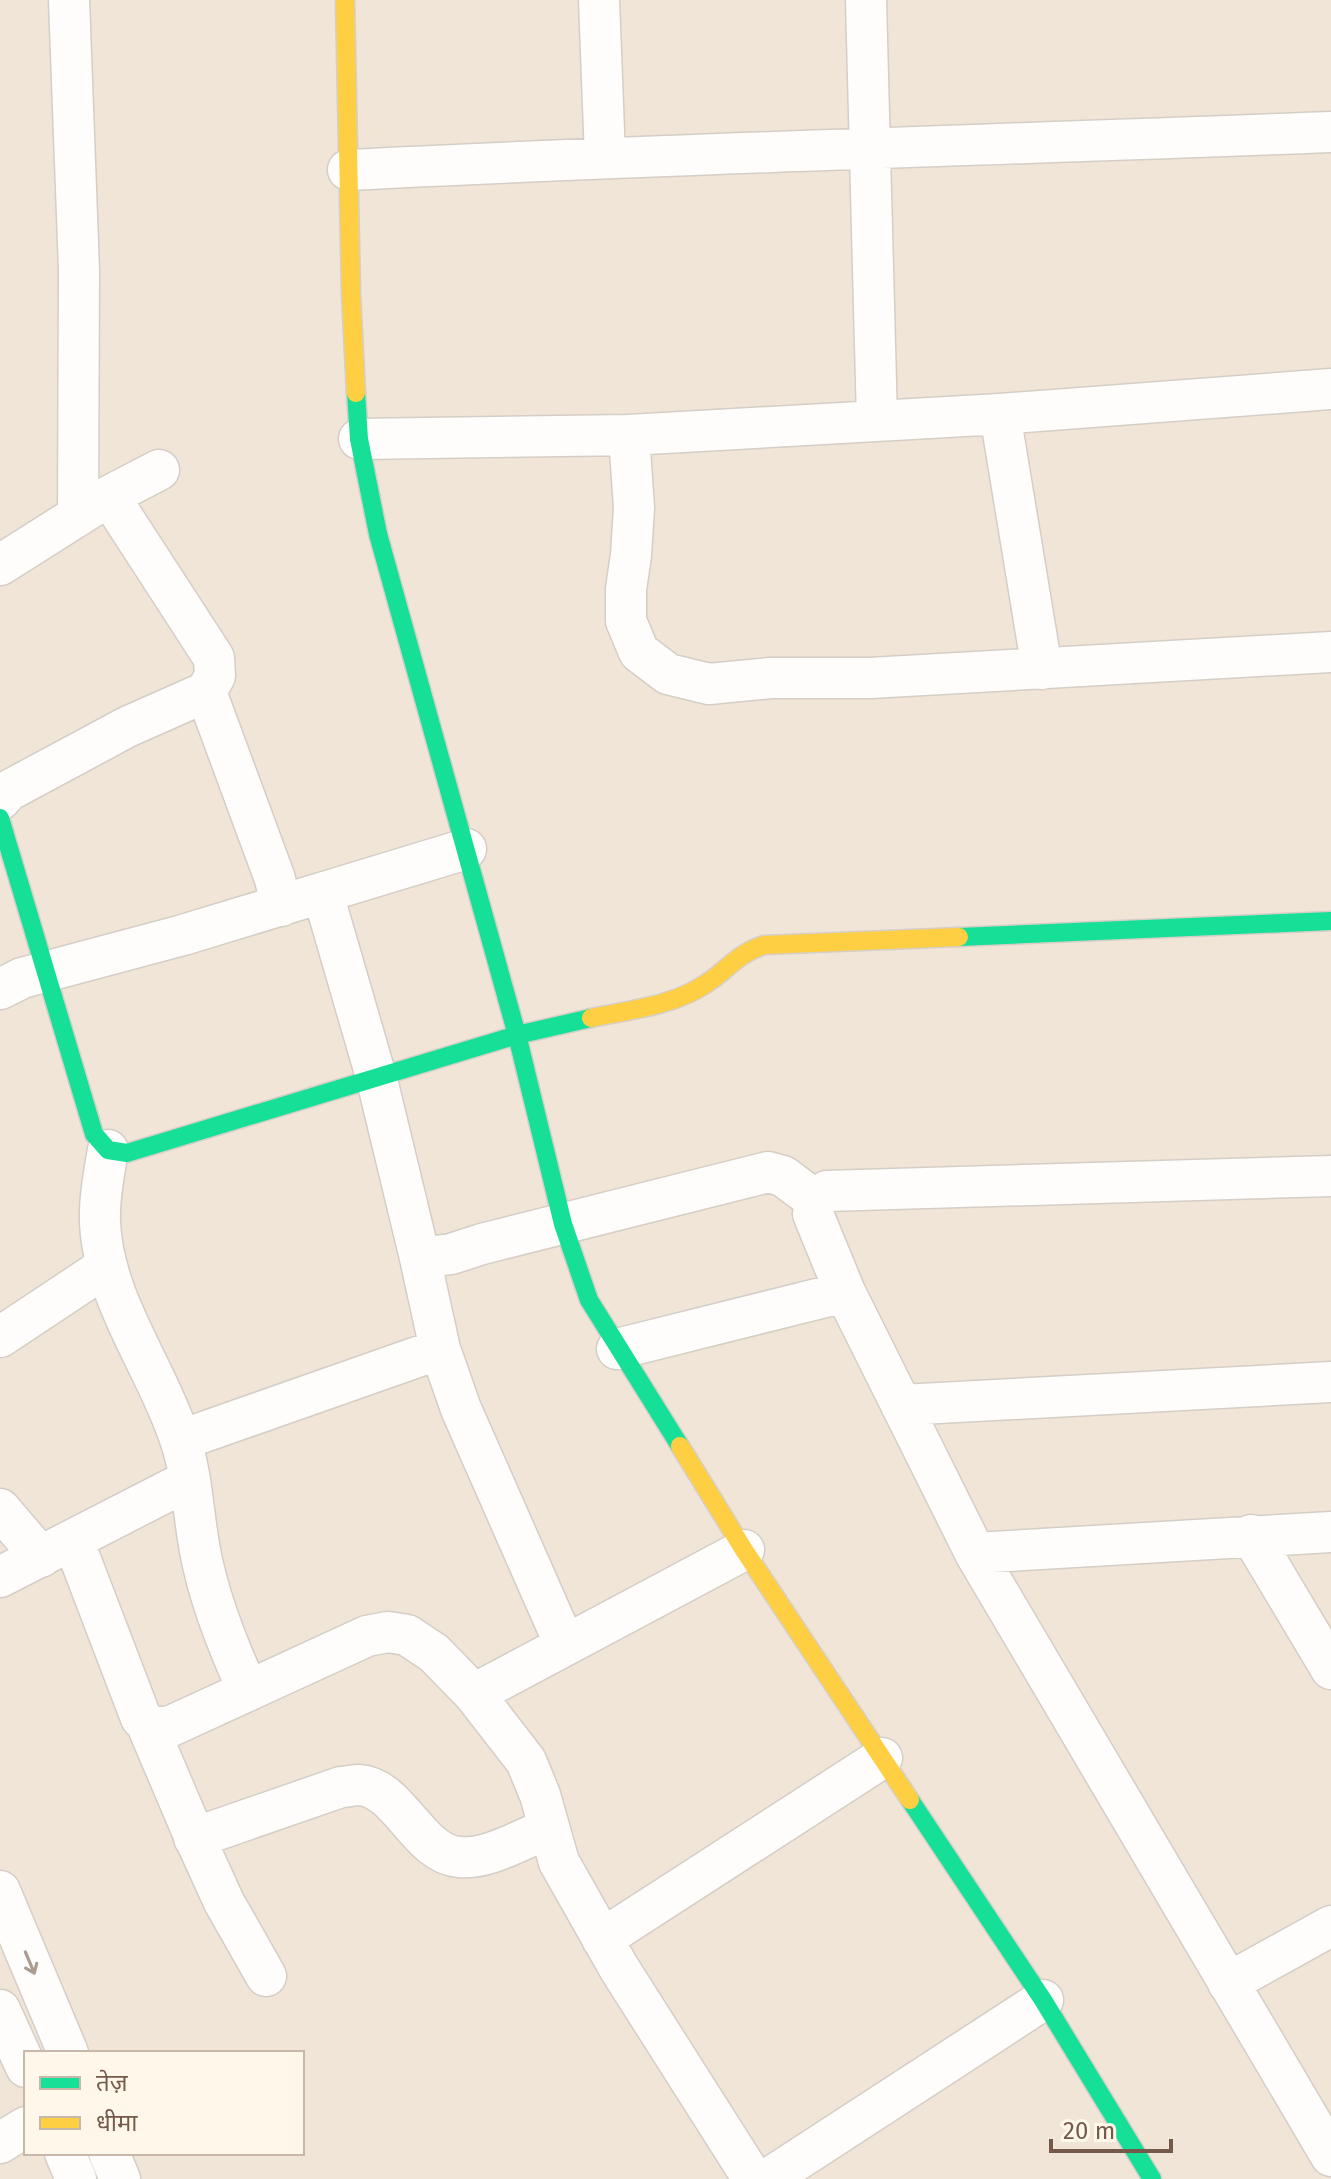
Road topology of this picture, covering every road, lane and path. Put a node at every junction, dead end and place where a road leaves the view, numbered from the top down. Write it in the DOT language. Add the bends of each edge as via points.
graph roads {
  1 [pos="69,0"];
  2 [pos="345,0"];
  3 [pos="599,0"];
  4 [pos="866,0"];
  5 [pos="1331,132"];
  6 [pos="872,151"];
  7 [pos="605,157"];
  8 [pos="348,170"];
  9 [pos="1331,389"];
  10 [pos="1000,414"];
  11 [pos="877,421"];
  12 [pos="629,435"];
  13 [pos="359,439"];
  14 [pos="159,470"];
  15 [pos="94,506"];
  16 [pos="0,565"];
  17 [pos="1331,652"];
  18 [pos="1042,669"];
  19 [pos="206,692"];
  20 [pos="0,800"];
  21 [pos="0,818"];
  22 [pos="466,849"];
  23 [pos="323,894"];
  24 [pos="281,906"];
  25 [pos="1331,921"];
  26 [pos="45,972"];
  27 [pos="0,989"];
  28 [pos="517,1035"];
  29 [pos="377,1080"];
  30 [pos="108,1150"];
  31 [pos="1331,1176"];
  32 [pos="815,1200"];
  33 [pos="563,1224"];
  34 [pos="420,1258"];
  35 [pos="107,1266"];
  36 [pos="845,1292"];
  37 [pos="0,1337"];
  38 [pos="440,1349"];
  39 [pos="617,1349"];
  40 [pos="1331,1382"];
  41 [pos="901,1405"];
  42 [pos="181,1440"];
  43 [pos="189,1480"];
  44 [pos="0,1509"];
  45 [pos="1331,1532"];
  46 [pos="1251,1535"];
  47 [pos="57,1549"];
  48 [pos="744,1550"];
  49 [pos="975,1553"];
  50 [pos="0,1577"];
  51 [pos="565,1645"];
  52 [pos="1331,1669"];
  53 [pos="248,1691"];
  54 [pos="474,1694"];
  55 [pos="147,1725"];
  56 [pos="882,1758"];
  57 [pos="548,1829"];
  58 [pos="194,1838"];
  59 [pos="0,1891"];
  60 [pos="1331,1926"];
  61 [pos="602,1939"];
  62 [pos="266,1976"];
  63 [pos="1228,1983"];
  64 [pos="1043,2000"];
  65 [pos="0,2010"];
  66 [pos="67,2051"];
  67 [pos="24,2063"];
  68 [pos="24,2128"];
  69 [pos="0,2143"];
  70 [pos="66,2155"];
  71 [pos="110,2155"];
  72 [pos="1331,2156"];
  73 [pos="1331,2170"];
  74 [pos="76,2179"];
  75 [pos="120,2179"];
  76 [pos="753,2179"];
  77 [pos="768,2179"];
  78 [pos="1152,2179"];
  79 [pos="1318,2179"];
  1 -- 15 [label="street"];
  2 -- 8 [label="street"];
  3 -- 7 [label="street"];
  4 -- 6 [label="street"];
  5 -- 6 [label="street"];
  6 -- 7 [label="street"];
  6 -- 11 [label="street"];
  7 -- 8 [label="street"];
  8 -- 13 [label="street"];
  9 -- 10 [label="street"];
  10 -- 11 [label="street"];
  10 -- 18 [label="street"];
  11 -- 12 [label="street"];
  12 -- 13 [label="street"];
  12 -- 18 [label="street" via="634,508 626,621 639,652 668,674 709,684"];
  13 -- 22 [label="street" via="378,534"];
  14 -- 15 [label="street"];
  15 -- 16 [label="street"];
  15 -- 19 [label="street" via="214,658 215,676"];
  17 -- 18 [label="street"];
  19 -- 20 [label="street" via="127,727"];
  19 -- 24 [label="street"];
  21 -- 26 [label="street"];
  22 -- 23 [label="street"];
  22 -- 28 [label="street"];
  23 -- 24 [label="street"];
  23 -- 29 [label="street"];
  24 -- 26 [label="street"];
  25 -- 28 [label="street" via="764,945 743,952 706,984 674,1000"];
  26 -- 27 [label="street"];
  26 -- 30 [label="street" via="94,1134"];
  28 -- 29 [label="street"];
  28 -- 33 [label="street"];
  29 -- 30 [label="street" via="127,1153"];
  29 -- 34 [label="street"];
  30 -- 35 [label="street" via="100,1223"];
  31 -- 32 [label="street" via="827,1191"];
  32 -- 33 [label="street" via="783,1176 768,1172"];
  32 -- 36 [label="street" via="813,1214"];
  33 -- 34 [label="street"];
  33 -- 39 [label="street" via="589,1300"];
  34 -- 38 [label="street"];
  35 -- 37 [label="street"];
  35 -- 42 [label="street"];
  36 -- 39 [label="street"];
  36 -- 41 [label="street"];
  38 -- 42 [label="street"];
  38 -- 51 [label="street"];
  39 -- 48 [label="street"];
  40 -- 41 [label="street"];
  41 -- 49 [label="street"];
  42 -- 43 [label="street"];
  43 -- 47 [label="street"];
  43 -- 53 [label="street" via="216,1615"];
  44 -- 47 [label="street"];
  45 -- 46 [label="street"];
  46 -- 49 [label="street"];
  46 -- 52 [label="street"];
  47 -- 50 [label="street"];
  47 -- 55 [label="street" via="106,1630"];
  48 -- 51 [label="street"];
  48 -- 56 [label="street"];
  49 -- 63 [label="street"];
  51 -- 54 [label="street"];
  53 -- 54 [label="street" via="367,1636 388,1632 407,1635 434,1653"];
  53 -- 55 [label="street" via="171,1726"];
  54 -- 57 [label="street" via="526,1761"];
  55 -- 58 [label="street"];
  56 -- 61 [label="street"];
  56 -- 64 [label="street"];
  57 -- 58 [label="street" via="480,1856 456,1858 436,1849 382,1794 362,1785 341,1787"];
  57 -- 61 [label="street" via="559,1862"];
  58 -- 62 [label="street"];
  59 -- 66 [label="street, one-way"];
  60 -- 63 [label="street"];
  61 -- 76 [label="street"];
  63 -- 72 [label="street"];
  64 -- 77 [label="street"];
  64 -- 78 [label="street"];
  65 -- 67 [label="street"];
  68 -- 69 [label="street"];
  70 -- 74 [label="street"];
  71 -- 75 [label="street"];
  73 -- 79 [label="street"];
}
